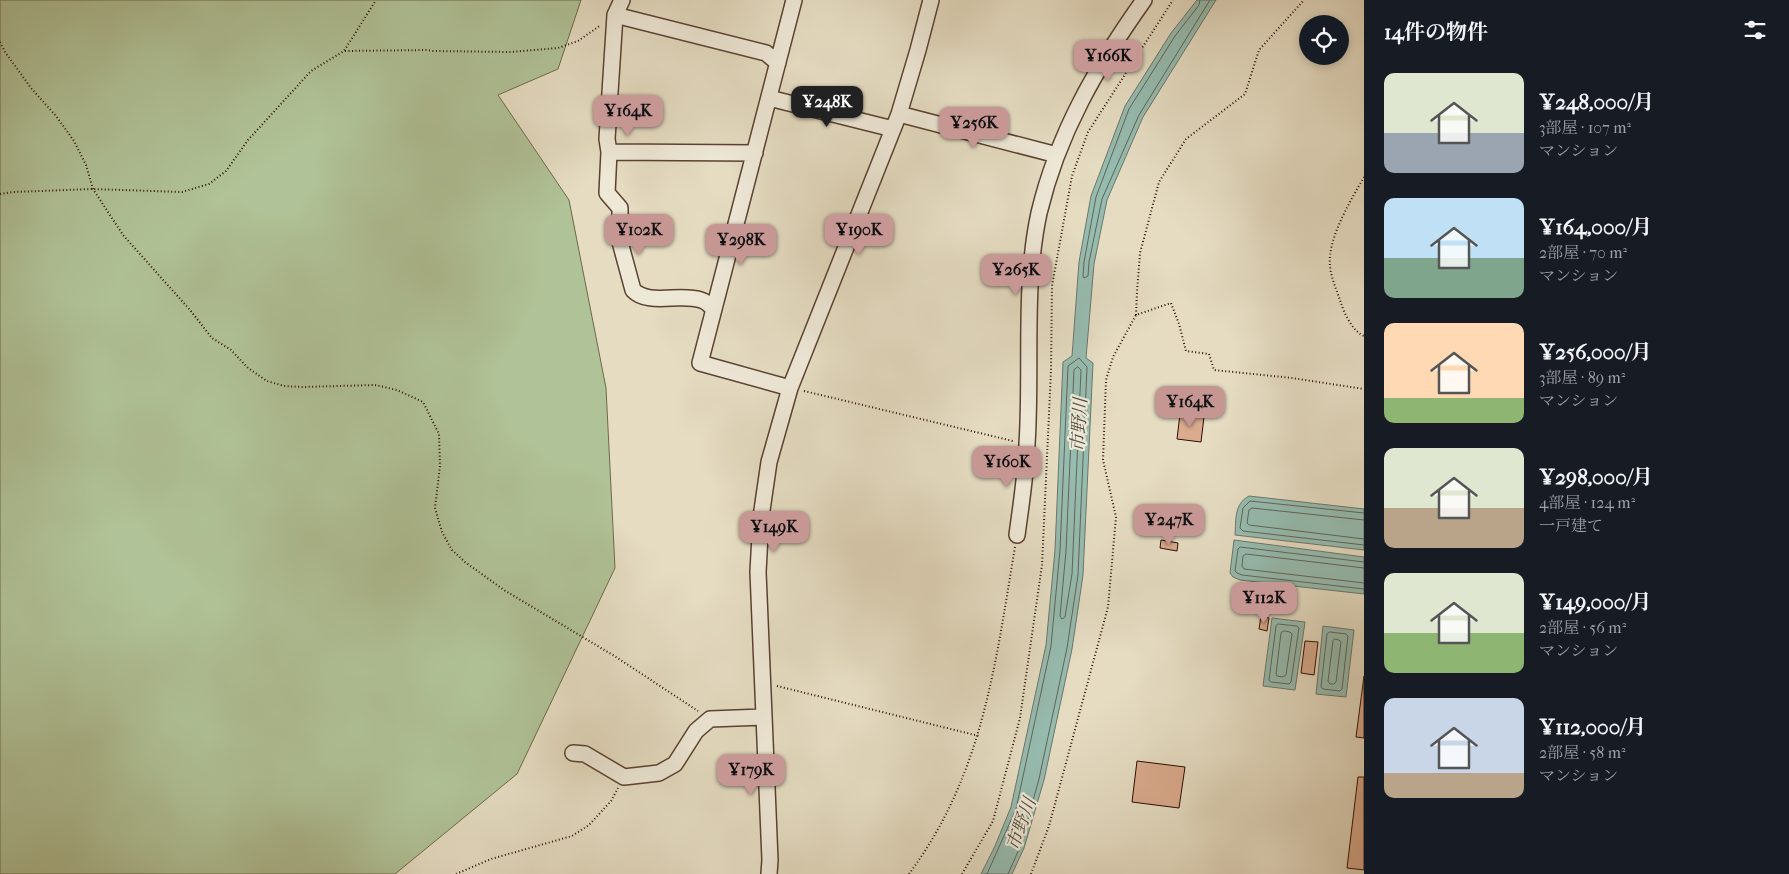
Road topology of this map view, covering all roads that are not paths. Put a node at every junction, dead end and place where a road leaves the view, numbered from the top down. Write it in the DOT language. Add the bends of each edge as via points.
graph roads {
  1 [pos="622,0"];
  2 [pos="794,0"];
  3 [pos="931,0"];
  4 [pos="1144,0"];
  5 [pos="615,15"];
  6 [pos="778,62"];
  7 [pos="769,98"];
  8 [pos="899,114"];
  9 [pos="893,129"];
  10 [pos="609,152"];
  11 [pos="755,153"];
  12 [pos="1057,155"];
  13 [pos="714,308"];
  14 [pos="790,388"];
  15 [pos="1017,535"];
  16 [pos="763,717"];
  17 [pos="574,753"];
  18 [pos="768,874"];
  1 -- 5 [label="street"];
  2 -- 6 [label="street"];
  3 -- 8 [label="street"];
  4 -- 12 [label="street" via="1091,80"];
  5 -- 6 [label="street" via="766,54"];
  5 -- 10 [label="street" via="607,138"];
  6 -- 7 [label="street"];
  7 -- 9 [label="street"];
  7 -- 11 [label="street"];
  8 -- 9 [label="street"];
  8 -- 12 [label="street"];
  9 -- 14 [label="street"];
  10 -- 11 [label="street"];
  10 -- 13 [label="street" via="607,193 620,208 620,242 633,290 638,296 647,298 702,300"];
  11 -- 13 [label="street"];
  12 -- 15 [label="street" via="1039,213 1032,261 1028,445"];
  13 -- 14 [label="street" via="700,363"];
  14 -- 16 [label="street" via="769,462 760,517 758,572"];
  16 -- 17 [label="street" via="710,719 696,731 675,764 659,773 624,777 585,754"];
  16 -- 18 [label="street"];
}
